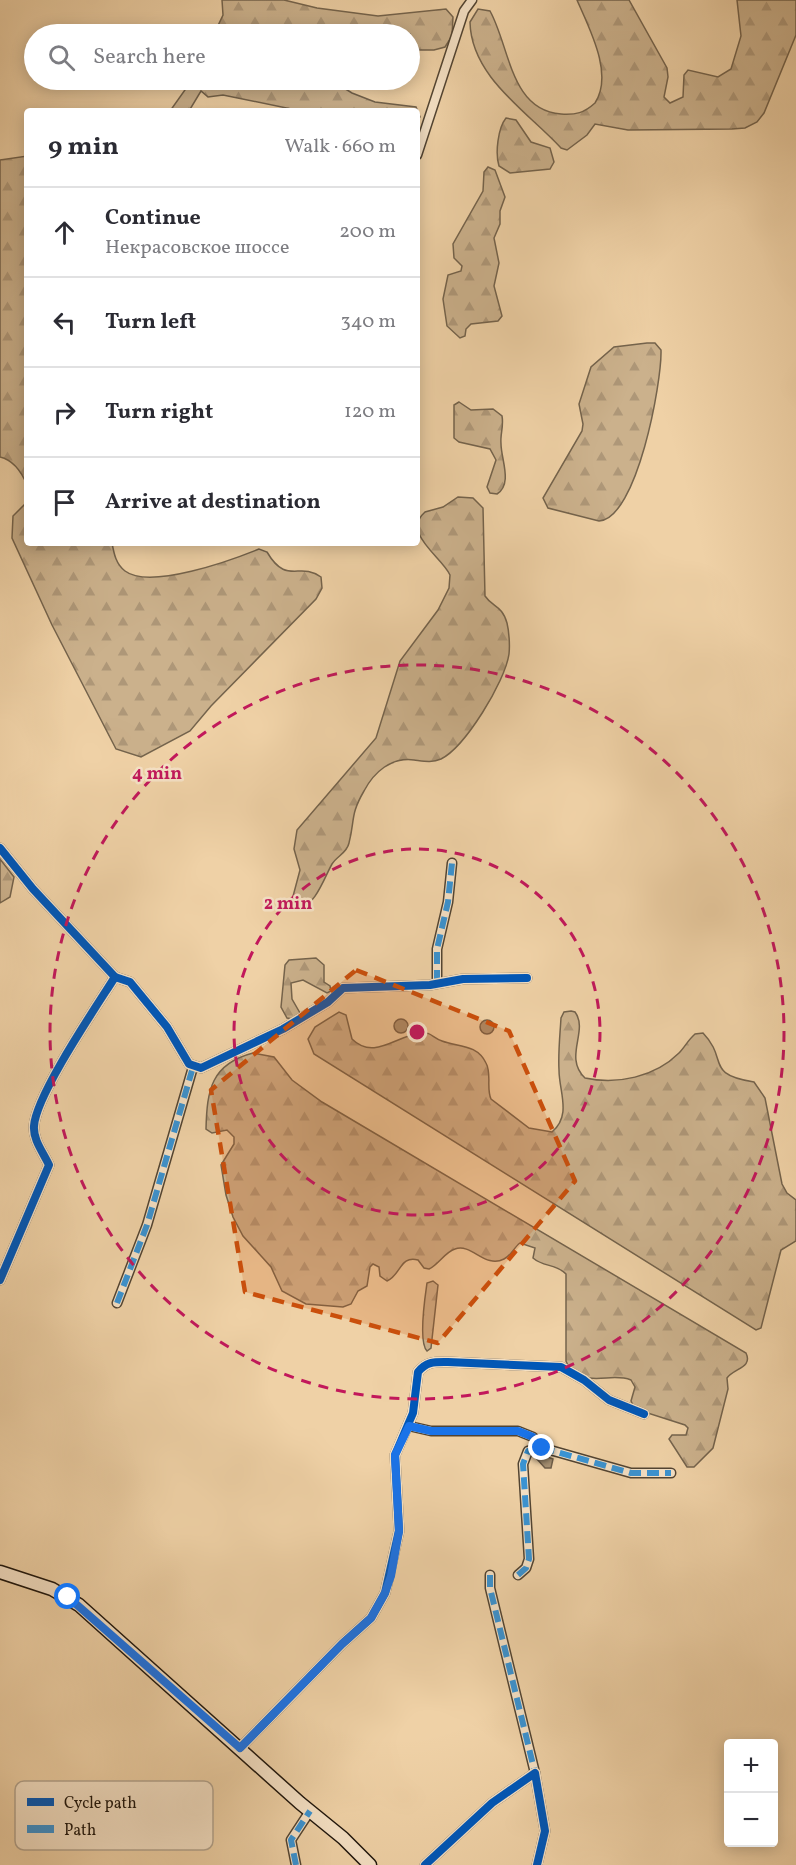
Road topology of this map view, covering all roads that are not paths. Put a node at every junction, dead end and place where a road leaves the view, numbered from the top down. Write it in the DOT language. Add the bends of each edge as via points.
graph roads {
  1 [pos="472,0"];
  2 [pos="420,146"];
  3 [pos="0,848"];
  4 [pos="452,862"];
  5 [pos="115,977"];
  6 [pos="527,978"];
  7 [pos="437,982"];
  8 [pos="193,1067"];
  9 [pos="0,1280"];
  10 [pos="117,1303"];
  11 [pos="644,1414"];
  12 [pos="409,1426"];
  13 [pos="542,1448"];
  14 [pos="671,1473"];
  15 [pos="0,1572"];
  16 [pos="490,1575"];
  17 [pos="518,1575"];
  18 [pos="240,1748"];
  19 [pos="534,1773"];
  20 [pos="310,1811"];
  21 [pos="296,1865"];
  22 [pos="370,1865"];
  23 [pos="425,1865"];
  24 [pos="537,1865"];
  1 -- 2 [label="street" via="464,11"];
  3 -- 5 [label="street"];
  4 -- 7 [label="street" via="437,950"];
  5 -- 8 [label="street" via="130,982 143,996"];
  5 -- 9 [label="street" via="38,1110 35,1137 49,1165"];
  6 -- 7 [label="street"];
  7 -- 8 [label="street" via="343,988 328,1002 283,1029 228,1057 201,1068"];
  8 -- 10 [label="street" via="147,1225"];
  11 -- 12 [label="street" via="609,1400 561,1367 430,1362 418,1372"];
  12 -- 13 [label="street" via="431,1431 518,1431 533,1437"];
  12 -- 18 [label="street" via="395,1455 399,1531 385,1593 371,1618"];
  13 -- 14 [label="street" via="624,1472"];
  13 -- 17 [label="street" via="528,1451 524,1459 529,1559"];
  15 -- 18 [label="street" via="52,1589 74,1601"];
  16 -- 19 [label="street"];
  18 -- 20 [label="street"];
  19 -- 23 [label="street" via="492,1803"];
  19 -- 24 [label="street" via="545,1831"];
  20 -- 21 [label="street" via="291,1840"];
  20 -- 22 [label="street"];
}
